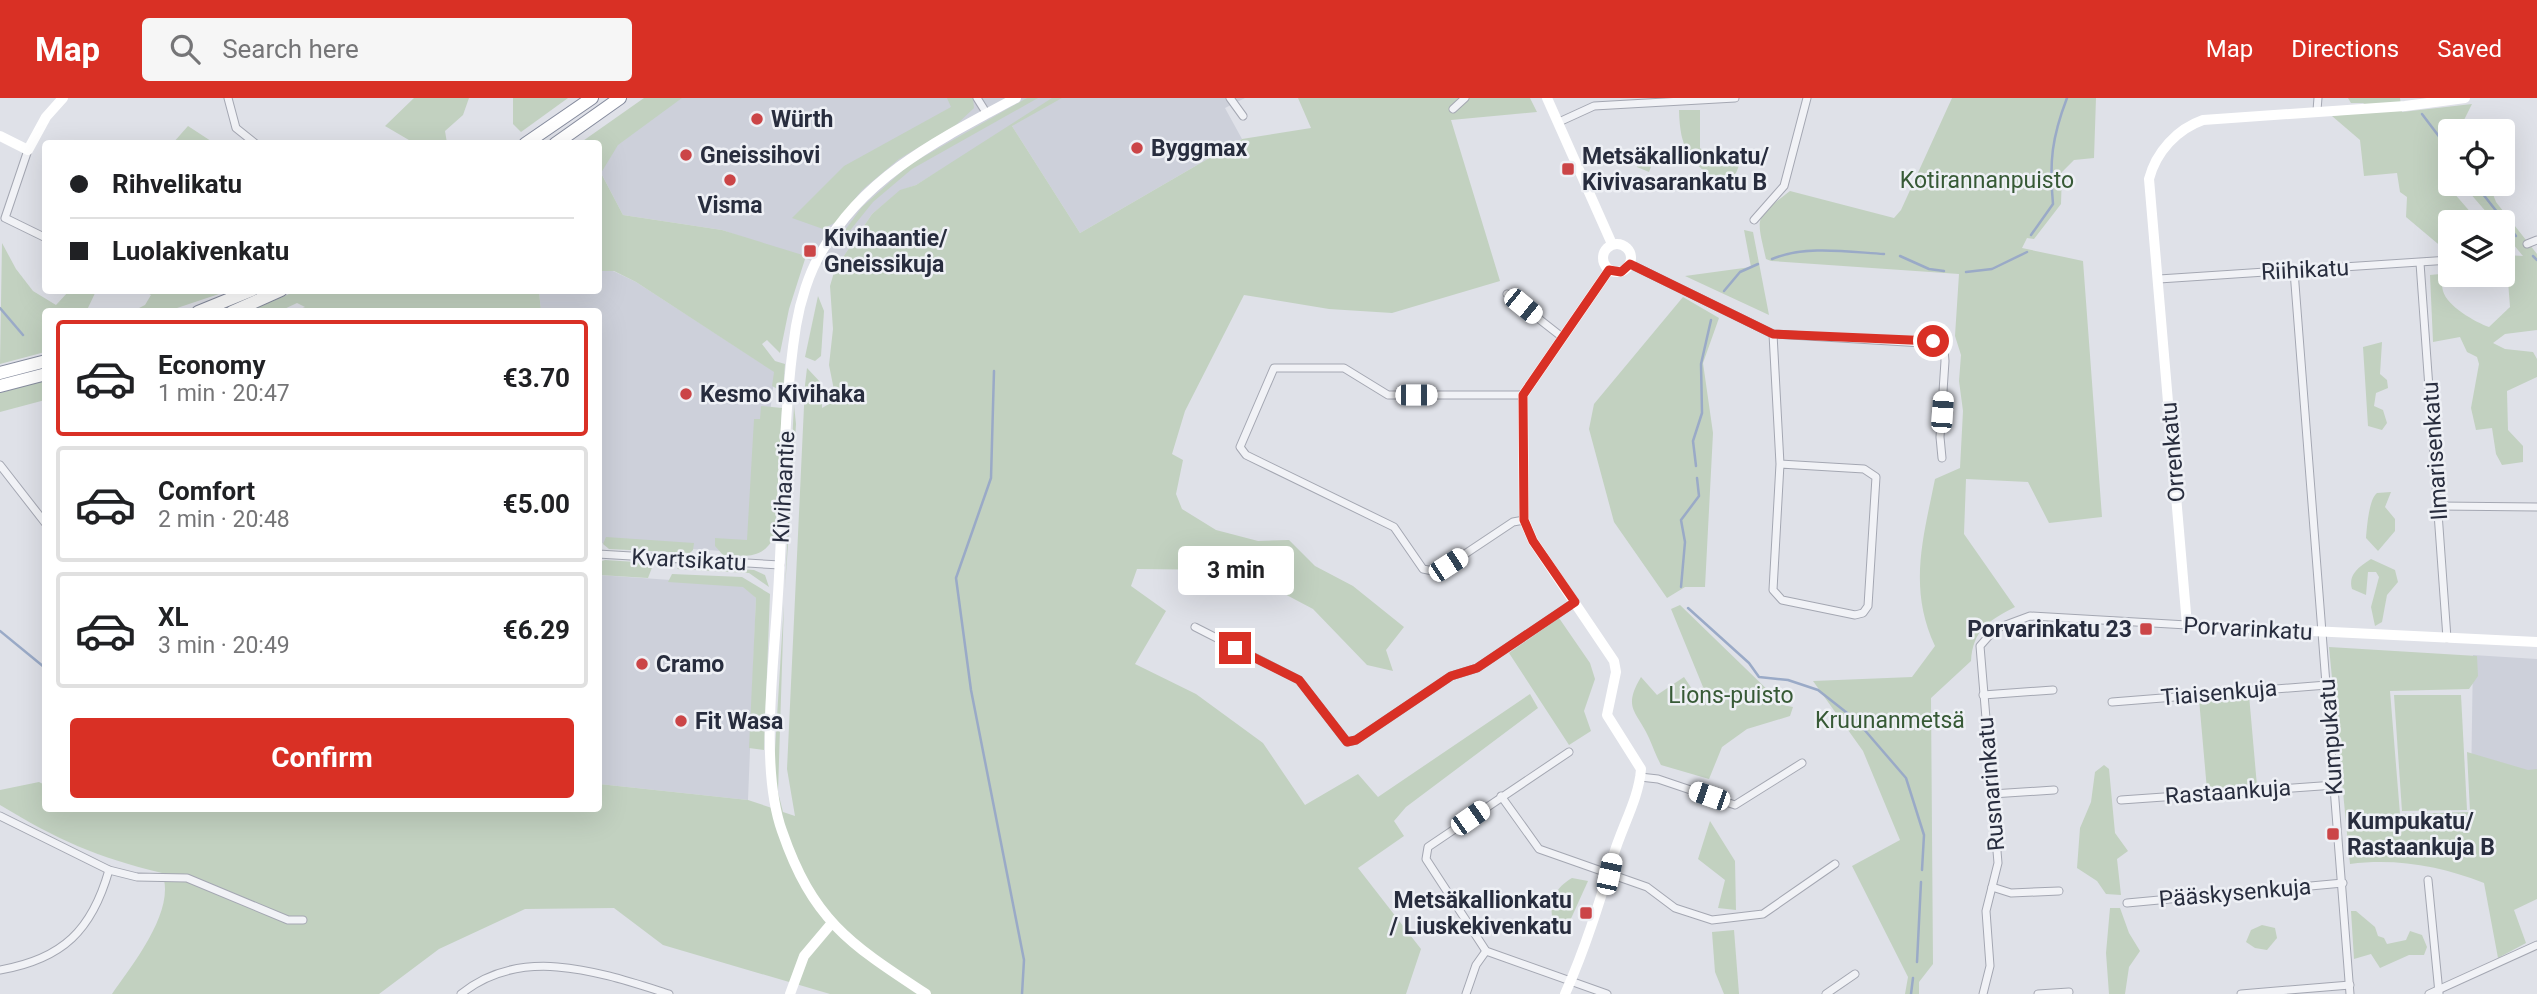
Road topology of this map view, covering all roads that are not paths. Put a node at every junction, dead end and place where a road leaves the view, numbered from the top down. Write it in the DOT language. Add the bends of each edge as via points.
graph roads {
  1 [pos="63,98"];
  2 [pos="228,98"];
  3 [pos="592,98"];
  4 [pos="620,98"];
  5 [pos="977,98"];
  6 [pos="1016,98"];
  7 [pos="1230,98"];
  8 [pos="1465,98"];
  9 [pos="1547,98"];
  10 [pos="1735,98"];
  11 [pos="1807,98"];
  12 [pos="2318,98"];
  13 [pos="2465,98"];
  14 [pos="1453,109"];
  15 [pos="2318,110"];
  16 [pos="987,114"];
  17 [pos="1243,116"];
  18 [pos="1559,122"];
  19 [pos="0,136"];
  20 [pos="251,140"];
  21 [pos="529,140"];
  22 [pos="561,140"];
  23 [pos="28,150"];
  24 [pos="1754,220"];
  25 [pos="42,236"];
  26 [pos="2537,240"];
  27 [pos="1612,244"];
  28 [pos="2527,244"];
  29 [pos="2438,261"];
  30 [pos="2420,263"];
  31 [pos="1630,264"];
  32 [pos="1609,270"];
  33 [pos="2294,271"];
  34 [pos="2159,279"];
  35 [pos="241,294"];
  36 [pos="272,294"];
  37 [pos="1507,294"];
  38 [pos="208,308"];
  39 [pos="241,308"];
  40 [pos="1773,334"];
  41 [pos="1562,337"];
  42 [pos="42,362"];
  43 [pos="0,373"];
  44 [pos="42,375"];
  45 [pos="0,386"];
  46 [pos="1523,395"];
  47 [pos="1942,458"];
  48 [pos="1780,464"];
  49 [pos="0,465"];
  50 [pos="2439,506"];
  51 [pos="2537,507"];
  52 [pos="42,519"];
  53 [pos="1524,520"];
  54 [pos="602,554"];
  55 [pos="780,565"];
  56 [pos="1575,602"];
  57 [pos="2187,625"];
  58 [pos="1195,627"];
  59 [pos="2322,633"];
  60 [pos="2447,638"];
  61 [pos="2537,642"];
  62 [pos="1979,656"];
  63 [pos="2327,685"];
  64 [pos="2053,690"];
  65 [pos="1983,695"];
  66 [pos="2112,702"];
  67 [pos="1569,752"];
  68 [pos="1802,764"];
  69 [pos="1640,777"];
  70 [pos="2335,785"];
  71 [pos="2054,790"];
  72 [pos="1992,794"];
  73 [pos="1501,796"];
  74 [pos="2121,800"];
  75 [pos="0,816"];
  76 [pos="1835,864"];
  77 [pos="109,870"];
  78 [pos="1609,874"];
  79 [pos="2428,880"];
  80 [pos="2343,883"];
  81 [pos="1992,887"];
  82 [pos="2059,891"];
  83 [pos="2127,903"];
  84 [pos="303,920"];
  85 [pos="831,924"];
  86 [pos="2537,945"];
  87 [pos="1486,951"];
  88 [pos="0,970"];
  89 [pos="1855,974"];
  90 [pos="1573,981"];
  91 [pos="2350,990"];
  92 [pos="2069,992"];
  93 [pos="2439,992"];
  94 [pos="1986,993"];
  95 [pos="461,994"];
  96 [pos="669,994"];
  97 [pos="790,994"];
  98 [pos="926,994"];
  99 [pos="1465,994"];
  100 [pos="1565,994"];
  101 [pos="1607,994"];
  102 [pos="1826,994"];
  103 [pos="2038,994"];
  104 [pos="2241,994"];
  105 [pos="2429,994"];
  1 -- 23 [label="street"];
  2 -- 20 [label="street" via="236,128"];
  3 -- 21 [label="highway"];
  4 -- 22 [label="highway"];
  5 -- 16 [label="street"];
  6 -- 16 [label="street, Kivihaantie"];
  7 -- 17 [label="street"];
  8 -- 14 [label="street"];
  9 -- 18 [label="street"];
  10 -- 18 [label="street" via="1594,106"];
  11 -- 24 [label="street" via="1784,186"];
  12 -- 15 [label="street"];
  13 -- 15 [label="street, Orrenkatu"];
  15 -- 34 [label="street, Orrenkatu" via="2203,120 2185,127 2169,144 2153,162 2149,179"];
  16 -- 55 [label="street, Kivihaantie" via="897,167 865,194 820,254 805,291 793,350"];
  18 -- 27 [label="street"];
  19 -- 23 [label="street"];
  23 -- 25 [label="street" via="5,218"];
  26 -- 28 [label="street"];
  27 -- 31 [label="street" via="1626,247"];
  27 -- 32 [label="street" via="1603,254"];
  29 -- 30 [label="street, Riihikatu"];
  30 -- 33 [label="street, Riihikatu"];
  30 -- 50 [label="street, Ilmarisenkatu"];
  31 -- 32 [label="street" via="1621,272"];
  31 -- 40 [label="street"];
  32 -- 41 [label="street"];
  33 -- 34 [label="street, Riihikatu"];
  33 -- 59 [label="street, Kumpukatu"];
  34 -- 57 [label="street, Orrenkatu"];
  35 -- 38 [label="highway"];
  36 -- 39 [label="highway"];
  37 -- 41 [label="street"];
  40 -- 47 [label="street" via="1939,344 1945,361"];
  40 -- 48 [label="street"];
  41 -- 46 [label="street"];
  42 -- 43 [label="highway"];
  44 -- 45 [label="highway"];
  46 -- 53 [label="street"];
  46 -- 53 [label="street" via="1388,395 1343,368 1275,368 1240,447 1246,455 1394,527 1430,573 1513,522"];
  48 -- 48 [label="street" via="1864,469 1876,477 1868,606 1863,613 1782,600 1774,594"];
  49 -- 52 [label="street"];
  50 -- 51 [label="street"];
  50 -- 60 [label="street, Ilmarisenkatu"];
  53 -- 56 [label="street"];
  54 -- 55 [label="street, Kvartsikatu"];
  55 -- 85 [label="street, Kivihaantie" via="770,767 773,796 801,875"];
  56 -- 58 [label="street" via="1477,668 1451,676 1347,742 1299,680"];
  56 -- 69 [label="street" via="1616,666 1607,715 1637,762"];
  57 -- 59 [label="street, Porvarinkatu"];
  57 -- 62 [label="street, Porvarinkatu" via="2030,616 1994,629 1980,646"];
  59 -- 60 [label="street, Porvarinkatu"];
  59 -- 63 [label="street, Kumpukatu"];
  60 -- 61 [label="street, Porvarinkatu"];
  62 -- 65 [label="street, Rusnarinkatu"];
  63 -- 66 [label="street, Tiaisenkuja"];
  63 -- 70 [label="street, Kumpukatu"];
  64 -- 65 [label="street"];
  65 -- 72 [label="street, Rusnarinkatu"];
  67 -- 73 [label="street"];
  68 -- 69 [label="street" via="1735,805"];
  69 -- 78 [label="street"];
  70 -- 74 [label="street, Rastaankuja"];
  70 -- 80 [label="street, Kumpukatu"];
  71 -- 72 [label="street"];
  72 -- 81 [label="street, Rusnarinkatu" via="1998,863"];
  73 -- 78 [label="street" via="1539,849"];
  73 -- 87 [label="street" via="1425,853"];
  75 -- 77 [label="street"];
  76 -- 78 [label="street" via="1763,914 1712,920 1675,908 1647,887"];
  77 -- 84 [label="street" via="137,877 187,878 288,920"];
  77 -- 88 [label="street" via="95,912 80,930 58,950"];
  78 -- 90 [label="street"];
  79 -- 93 [label="street"];
  80 -- 83 [label="street, Pääskysenkuja"];
  80 -- 91 [label="street, Kumpukatu"];
  81 -- 82 [label="street" via="2011,893"];
  81 -- 94 [label="street, Rusnarinkatu" via="1986,911 1990,966"];
  85 -- 97 [label="street" via="804,956"];
  85 -- 98 [label="street, Kivihaantie"];
  86 -- 93 [label="street"];
  87 -- 90 [label="street"];
  87 -- 99 [label="street"];
  89 -- 102 [label="street"];
  90 -- 100 [label="street"];
  90 -- 101 [label="street"];
  91 -- 104 [label="street"];
  92 -- 103 [label="street"];
  93 -- 105 [label="street"];
  95 -- 96 [label="street" via="475,982 537,964 601,972"];
}
